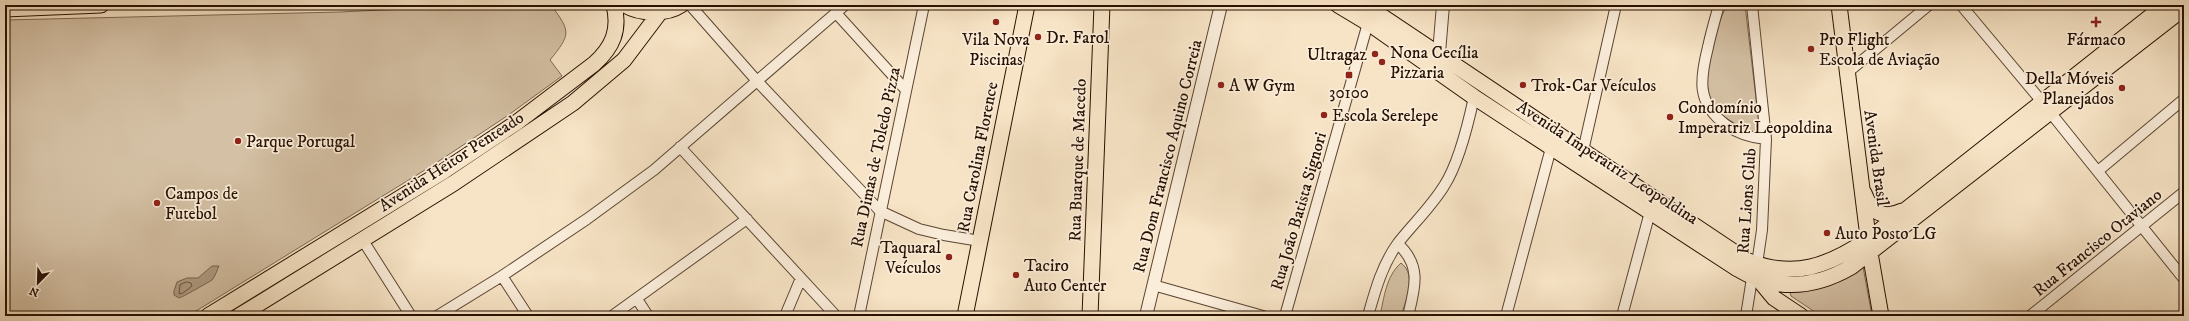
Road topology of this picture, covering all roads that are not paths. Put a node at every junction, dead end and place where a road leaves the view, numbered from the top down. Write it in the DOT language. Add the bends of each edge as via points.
graph roads {
  1 [pos="101,5"];
  2 [pos="614,5"];
  3 [pos="625,5"];
  4 [pos="681,5"];
  5 [pos="690,5"];
  6 [pos="845,5"];
  7 [pos="924,5"];
  8 [pos="1027,5"];
  9 [pos="1102,5"];
  10 [pos="1221,5"];
  11 [pos="1338,5"];
  12 [pos="1366,5"];
  13 [pos="1443,5"];
  14 [pos="1616,5"];
  15 [pos="1719,5"];
  16 [pos="1752,5"];
  17 [pos="1839,5"];
  18 [pos="1929,5"];
  19 [pos="1961,5"];
  20 [pos="2165,5"];
  21 [pos="2184,8"];
  22 [pos="5,9"];
  23 [pos="661,12"];
  24 [pos="836,13"];
  25 [pos="1368,23"];
  26 [pos="1439,53"];
  27 [pos="1418,57"];
  28 [pos="1847,73"];
  29 [pos="757,81"];
  30 [pos="905,89"];
  31 [pos="1474,97"];
  32 [pos="2184,100"];
  33 [pos="2046,107"];
  34 [pos="1766,139"];
  35 [pos="680,147"];
  36 [pos="1551,148"];
  37 [pos="1583,151"];
  38 [pos="2098,171"];
  39 [pos="1861,186"];
  40 [pos="2184,192"];
  41 [pos="1907,209"];
  42 [pos="880,211"];
  43 [pos="1650,212"];
  44 [pos="747,219"];
  45 [pos="2142,226"];
  46 [pos="362,239"];
  47 [pos="980,241"];
  48 [pos="1398,244"];
  49 [pos="1870,246"];
  50 [pos="1756,274"];
  51 [pos="502,276"];
  52 [pos="801,278"];
  53 [pos="2184,279"];
  54 [pos="1153,285"];
  55 [pos="637,299"];
  56 [pos="208,316"];
  57 [pos="239,316"];
  58 [pos="411,316"];
  59 [pos="437,316"];
  60 [pos="528,316"];
  61 [pos="612,316"];
  62 [pos="648,316"];
  63 [pos="785,316"];
  64 [pos="836,316"];
  65 [pos="858,316"];
  66 [pos="965,316"];
  67 [pos="1090,316"];
  68 [pos="1146,316"];
  69 [pos="1263,316"];
  70 [pos="1285,316"];
  71 [pos="1368,316"];
  72 [pos="1408,316"];
  73 [pos="1506,316"];
  74 [pos="1622,316"];
  75 [pos="1746,316"];
  76 [pos="1801,316"];
  77 [pos="1881,316"];
  78 [pos="2030,316"];
  1 -- 22 [label="main road"];
  2 -- 56 [label="main road, Avenida Heitor Penteado" via="616,33 605,54 594,64 516,123 444,171"];
  3 -- 23 [label="main road" via="642,11"];
  4 -- 23 [label="main road"];
  5 -- 29 [label="street"];
  6 -- 24 [label="street"];
  7 -- 30 [label="street, Rua Dimas de Toledo Pizza"];
  8 -- 47 [label="main road, Rua Carolina Florence"];
  9 -- 67 [label="main road, Rua Buarque de Macedo"];
  10 -- 54 [label="street, Rua Dom Francisco Aquino Correia"];
  11 -- 25 [label="main road, Avenida Imperatriz Leopoldina"];
  12 -- 26 [label="main road, Avenida Imperatriz Leopoldina"];
  13 -- 26 [label="street"];
  14 -- 37 [label="street"];
  15 -- 34 [label="street, Rua Lions Club" via="1701,75 1702,92 1708,108 1723,123 1745,135"];
  16 -- 34 [label="street, Rua Lions Club"];
  17 -- 28 [label="main road, Avenida Brasil"];
  18 -- 28 [label="street"];
  19 -- 33 [label="street"];
  20 -- 33 [label="main road"];
  21 -- 33 [label="main road"];
  23 -- 46 [label="main road, Avenida Heitor Penteado" via="624,60 572,103 454,184"];
  24 -- 29 [label="street"];
  24 -- 30 [label="street"];
  25 -- 27 [label="main road, Avenida Imperatriz Leopoldina"];
  25 -- 70 [label="street, Rua João Batista Signori"];
  26 -- 27 [label="main road" via="1434,56"];
  26 -- 37 [label="main road, Avenida Imperatriz Leopoldina"];
  27 -- 31 [label="main road, Avenida Imperatriz Leopoldina"];
  28 -- 39 [label="main road, Avenida Brasil"];
  29 -- 35 [label="street"];
  29 -- 42 [label="street"];
  30 -- 42 [label="street, Rua Dimas de Toledo Pizza"];
  31 -- 36 [label="main road, Avenida Imperatriz Leopoldina"];
  31 -- 48 [label="street" via="1449,178 1429,209"];
  32 -- 38 [label="street"];
  33 -- 38 [label="street"];
  33 -- 41 [label="main road"];
  33 -- 49 [label="main road"];
  34 -- 50 [label="street, Rua Lions Club" via="1762,230"];
  35 -- 44 [label="street"];
  35 -- 51 [label="street" via="654,170 587,220"];
  36 -- 43 [label="main road, Avenida Imperatriz Leopoldina"];
  36 -- 73 [label="street"];
  37 -- 50 [label="main road, Avenida Imperatriz Leopoldina" via="1736,254"];
  38 -- 45 [label="street"];
  39 -- 41 [label="main road" via="1867,202 1883,215 1893,215"];
  39 -- 49 [label="main road, Avenida Brasil"];
  40 -- 45 [label="street, Rua Francisco Otaviano"];
  41 -- 49 [label="main road"];
  42 -- 47 [label="street" via="919,229"];
  42 -- 65 [label="street, Rua Dimas de Toledo Pizza"];
  43 -- 50 [label="main road, Avenida Imperatriz Leopoldina"];
  43 -- 74 [label="street"];
  44 -- 52 [label="street"];
  44 -- 55 [label="street"];
  45 -- 53 [label="street"];
  45 -- 78 [label="street, Rua Francisco Otaviano"];
  46 -- 57 [label="main road, Avenida Heitor Penteado"];
  46 -- 58 [label="street"];
  47 -- 66 [label="main road, Rua Carolina Florence"];
  48 -- 71 [label="street" via="1381,273"];
  48 -- 72 [label="street" via="1411,260 1415,271 1415,287"];
  49 -- 50 [label="main road, Avenida Imperatriz Leopoldina" via="1810,268"];
  49 -- 50 [label="main road, Avenida Imperatriz Leopoldina" via="1838,275 1815,283 1783,284"];
  49 -- 77 [label="main road, Avenida Brasil"];
  50 -- 75 [label="street, Rua Lions Club"];
  50 -- 76 [label="main road" via="1774,298"];
  51 -- 59 [label="street"];
  51 -- 60 [label="street"];
  52 -- 63 [label="street"];
  52 -- 64 [label="street"];
  54 -- 68 [label="street, Rua Dom Francisco Aquino Correia"];
  54 -- 69 [label="street"];
  55 -- 61 [label="street"];
  55 -- 62 [label="street"];
}
